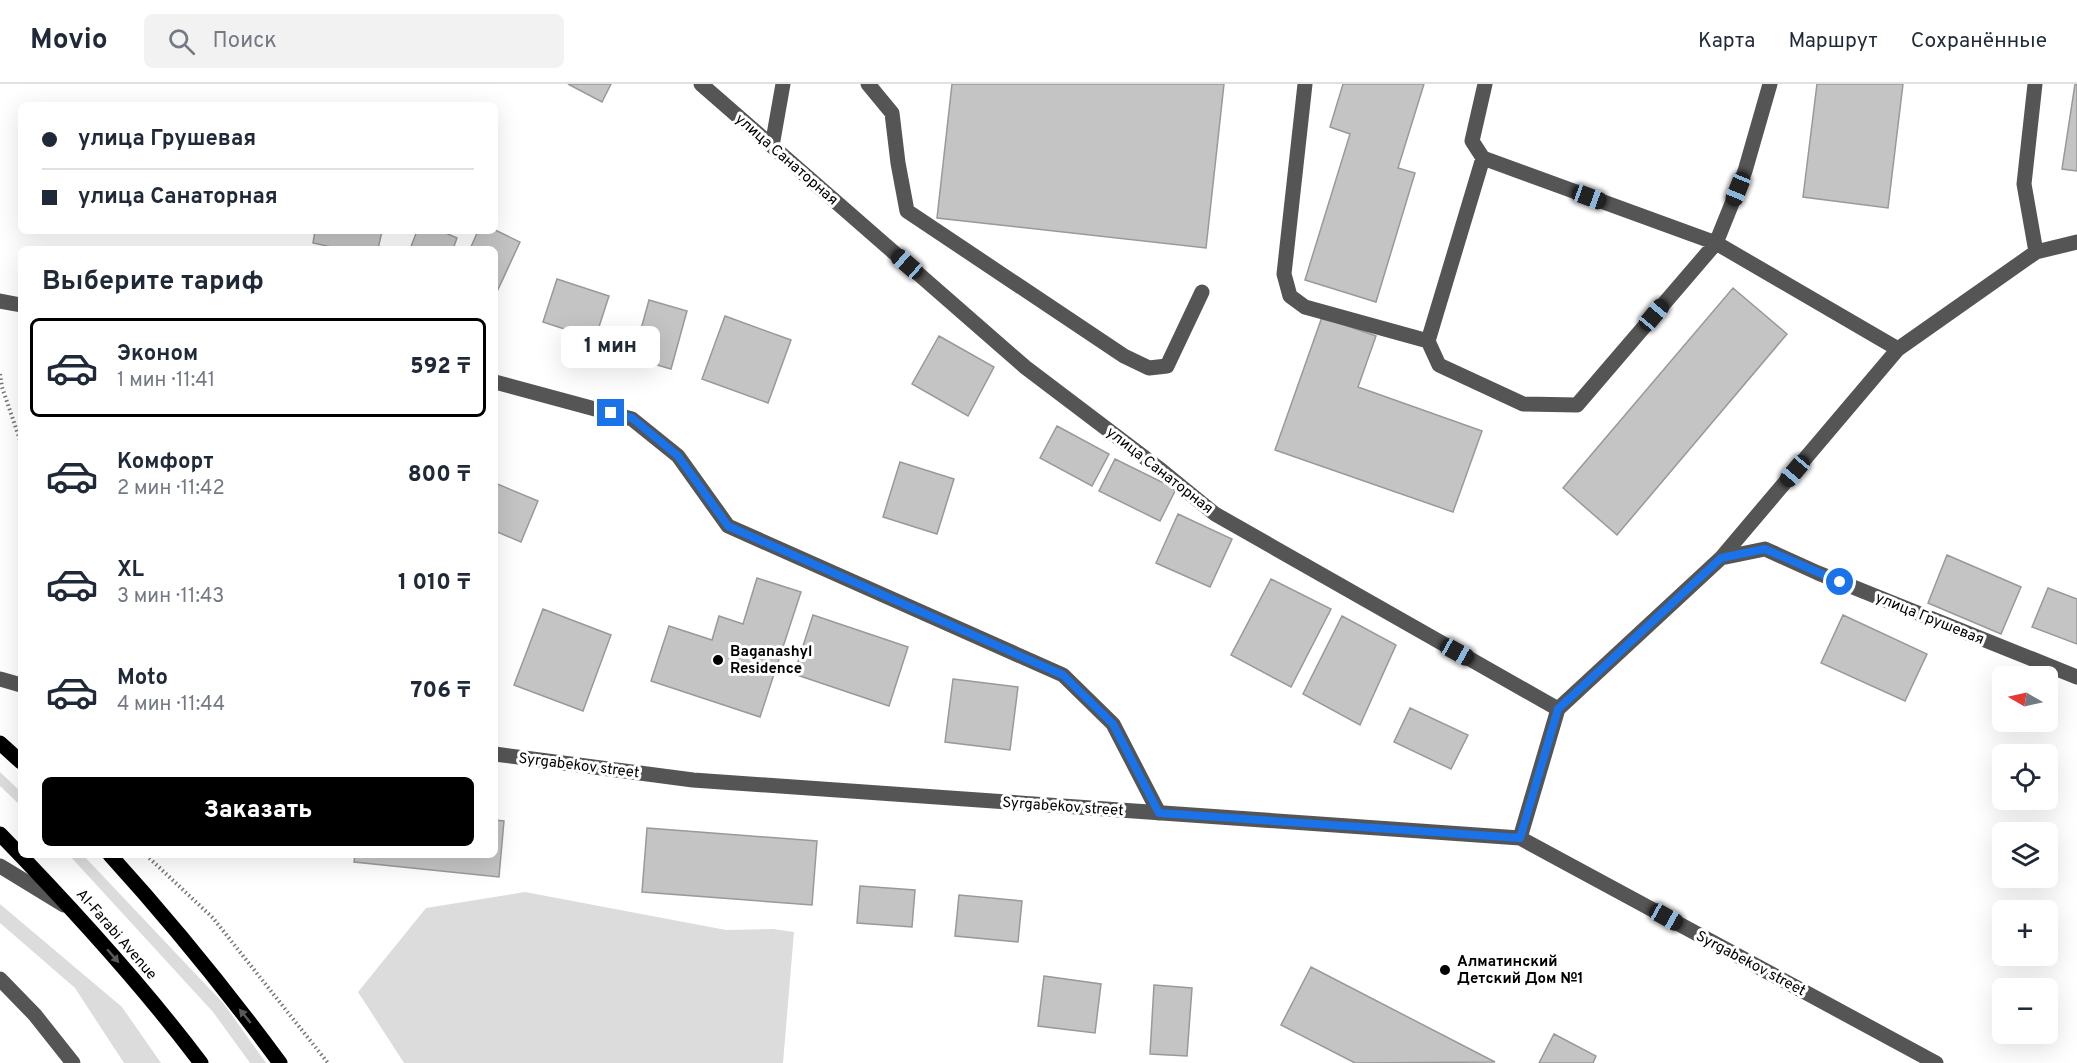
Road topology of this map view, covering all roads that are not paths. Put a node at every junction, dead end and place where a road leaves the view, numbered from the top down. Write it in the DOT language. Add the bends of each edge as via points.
graph roads {
  1 [pos="701,84"];
  2 [pos="783,84"];
  3 [pos="868,84"];
  4 [pos="1305,84"];
  5 [pos="1485,84"];
  6 [pos="1770,84"];
  7 [pos="2035,84"];
  8 [pos="772,146"];
  9 [pos="1483,158"];
  10 [pos="2077,242"];
  11 [pos="1716,243"];
  12 [pos="2036,252"];
  13 [pos="1202,292"];
  14 [pos="0,301"];
  15 [pos="18,304"];
  16 [pos="1428,341"];
  17 [pos="1898,349"];
  18 [pos="498,383"];
  19 [pos="1721,558"];
  20 [pos="2077,677"];
  21 [pos="0,679"];
  22 [pos="18,684"];
  23 [pos="1558,709"];
  24 [pos="0,743"];
  25 [pos="498,754"];
  26 [pos="18,759"];
  27 [pos="1159,813"];
  28 [pos="0,834"];
  29 [pos="1520,838"];
  30 [pos="18,853"];
  31 [pos="23,858"];
  32 [pos="113,858"];
  33 [pos="0,866"];
  34 [pos="75,912"];
  35 [pos="0,979"];
  36 [pos="73,1063"];
  37 [pos="201,1063"];
  38 [pos="280,1063"];
  39 [pos="1936,1063"];
  1 -- 8 [label="street, улица Санаторная"];
  2 -- 8 [label="street"];
  3 -- 13 [label="street" via="892,113 907,211 1124,356 1149,368 1167,366"];
  4 -- 16 [label="street" via="1284,274 1290,296 1305,307"];
  5 -- 9 [label="street" via="1472,141"];
  6 -- 11 [label="street" via="1745,171"];
  7 -- 12 [label="street" via="2024,184"];
  8 -- 23 [label="street, улица Санаторная" via="1025,367 1215,514"];
  9 -- 11 [label="street"];
  9 -- 16 [label="street"];
  10 -- 12 [label="street"];
  11 -- 16 [label="street" via="1577,405 1522,404 1439,365"];
  11 -- 17 [label="street"];
  12 -- 17 [label="street"];
  14 -- 15 [label="street"];
  17 -- 19 [label="street"];
  18 -- 27 [label="street" via="632,418 678,456 728,526 1063,675 1113,724"];
  19 -- 20 [label="street, улица Грушевая" via="1765,549"];
  19 -- 23 [label="street"];
  21 -- 22 [label="street"];
  23 -- 29 [label="street"];
  24 -- 26 [label="main road"];
  25 -- 27 [label="street, Syrgabekov street" via="693,780"];
  27 -- 29 [label="street, Syrgabekov street"];
  28 -- 30 [label="main road, Al-Farabi Avenue"];
  29 -- 39 [label="street, Syrgabekov street"];
  31 -- 34 [label="main road, Al-Farabi Avenue"];
  38 -- 32 [label="main road, one-way" via="159,909"];
  33 -- 34 [label="street"];
  34 -- 37 [label="main road, Al-Farabi Avenue, one-way"];
  35 -- 36 [label="street"];
}
